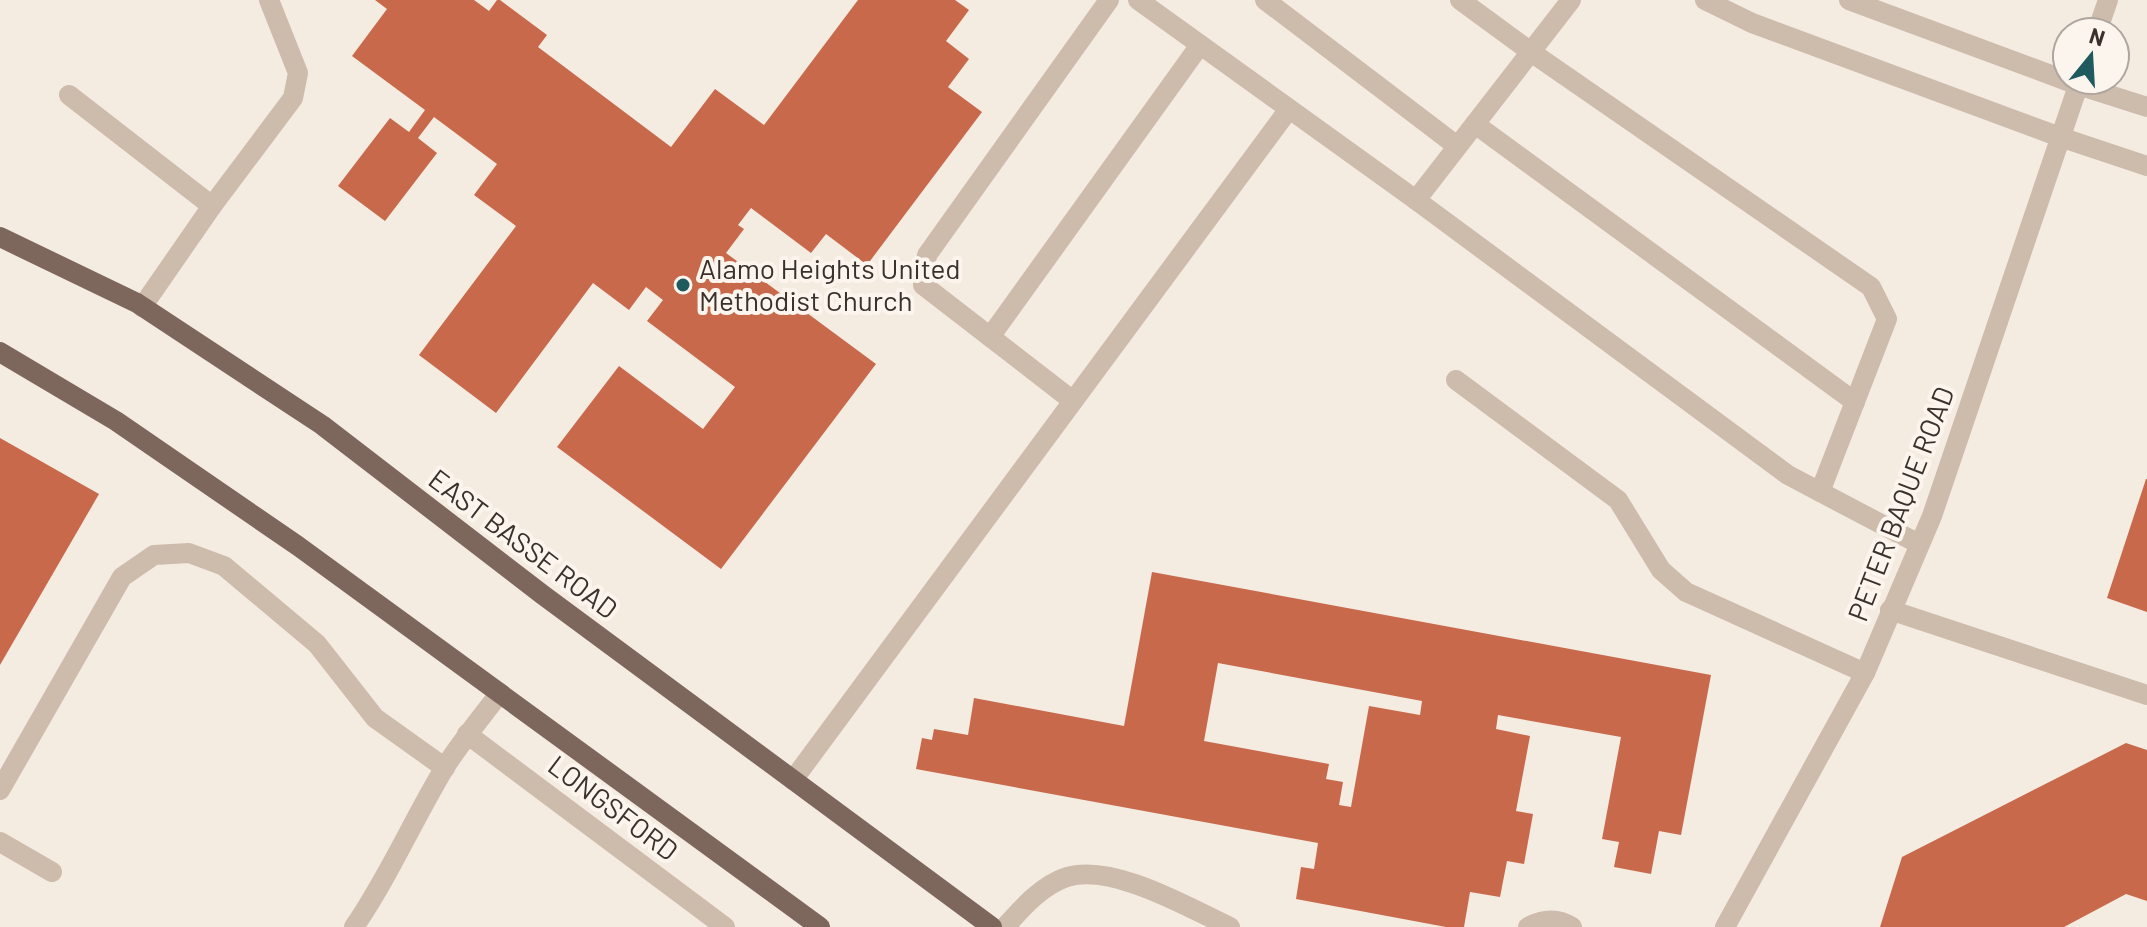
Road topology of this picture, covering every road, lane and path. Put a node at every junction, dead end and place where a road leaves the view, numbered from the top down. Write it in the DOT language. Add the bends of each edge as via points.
graph roads {
  1 [pos="269,0"];
  2 [pos="1109,0"];
  3 [pos="1138,0"];
  4 [pos="1265,0"];
  5 [pos="1460,0"];
  6 [pos="1571,0"];
  7 [pos="1705,0"];
  8 [pos="1849,0"];
  9 [pos="1200,45"];
  10 [pos="1531,52"];
  11 [pos="2051,73"];
  12 [pos="69,95"];
  13 [pos="2074,96"];
  14 [pos="2116,96"];
  15 [pos="2147,107"];
  16 [pos="1289,109"];
  17 [pos="1475,124"];
  18 [pos="2060,137"];
  19 [pos="1457,146"];
  20 [pos="2147,166"];
  21 [pos="1416,200"];
  22 [pos="212,206"];
  23 [pos="0,237"];
  24 [pos="142,307"];
  25 [pos="990,337"];
  26 [pos="0,352"];
  27 [pos="1456,380"];
  28 [pos="1073,401"];
  29 [pos="1855,402"];
  30 [pos="1820,492"];
  31 [pos="1919,544"];
  32 [pos="1890,610"];
  33 [pos="1865,673"];
  34 [pos="500,693"];
  35 [pos="2147,695"];
  36 [pos="467,734"];
  37 [pos="445,768"];
  38 [pos="793,780"];
  39 [pos="0,790"];
  40 [pos="0,842"];
  41 [pos="52,872"];
  42 [pos="354,927"];
  43 [pos="725,927"];
  44 [pos="820,927"];
  45 [pos="992,927"];
  46 [pos="1005,927"];
  47 [pos="1230,927"];
  48 [pos="1528,927"];
  49 [pos="1572,927"];
  50 [pos="1725,927"];
  1 -- 22 [label="street" via="298,73 293,98"];
  2 -- 25 [label="street" via="927,255 923,285"];
  3 -- 9 [label="street"];
  4 -- 19 [label="street"];
  5 -- 10 [label="street"];
  6 -- 10 [label="street"];
  7 -- 18 [label="street" via="1752,23"];
  8 -- 11 [label="street"];
  9 -- 16 [label="street"];
  9 -- 25 [label="street"];
  10 -- 17 [label="street"];
  10 -- 29 [label="street" via="1871,287 1887,319"];
  12 -- 22 [label="street"];
  13 -- 18 [label="street, PETER BAQUE ROAD"];
  14 -- 15 [label="street"];
  16 -- 21 [label="street"];
  16 -- 28 [label="street"];
  17 -- 19 [label="street"];
  17 -- 29 [label="street"];
  18 -- 20 [label="street"];
  18 -- 31 [label="street, PETER BAQUE ROAD"];
  19 -- 21 [label="street"];
  21 -- 30 [label="street" via="1788,475"];
  22 -- 24 [label="street"];
  23 -- 24 [label="main road, EAST BASSE ROAD"];
  24 -- 38 [label="main road, EAST BASSE ROAD" via="322,425"];
  25 -- 28 [label="street"];
  26 -- 34 [label="main road" via="181,465"];
  27 -- 33 [label="street" via="1618,500 1661,570 1686,592"];
  28 -- 38 [label="street"];
  29 -- 30 [label="street"];
  30 -- 31 [label="street"];
  31 -- 32 [label="street, PETER BAQUE ROAD"];
  32 -- 33 [label="street, PETER BAQUE ROAD"];
  32 -- 35 [label="street"];
  33 -- 50 [label="street, PETER BAQUE ROAD"];
  34 -- 36 [label="street"];
  34 -- 44 [label="main road"];
  36 -- 37 [label="street"];
  36 -- 43 [label="street, LONGSFORD"];
  37 -- 39 [label="street" via="375,718 317,644 224,566 189,553 165,554 154,555 122,577"];
  37 -- 42 [label="street"];
  38 -- 45 [label="main road, EAST BASSE ROAD"];
  40 -- 41 [label="street"];
  46 -- 47 [label="street" via="1045,889 1068,877 1093,875 1146,888"];
  48 -- 49 [label="street" via="1562,920"];
}
